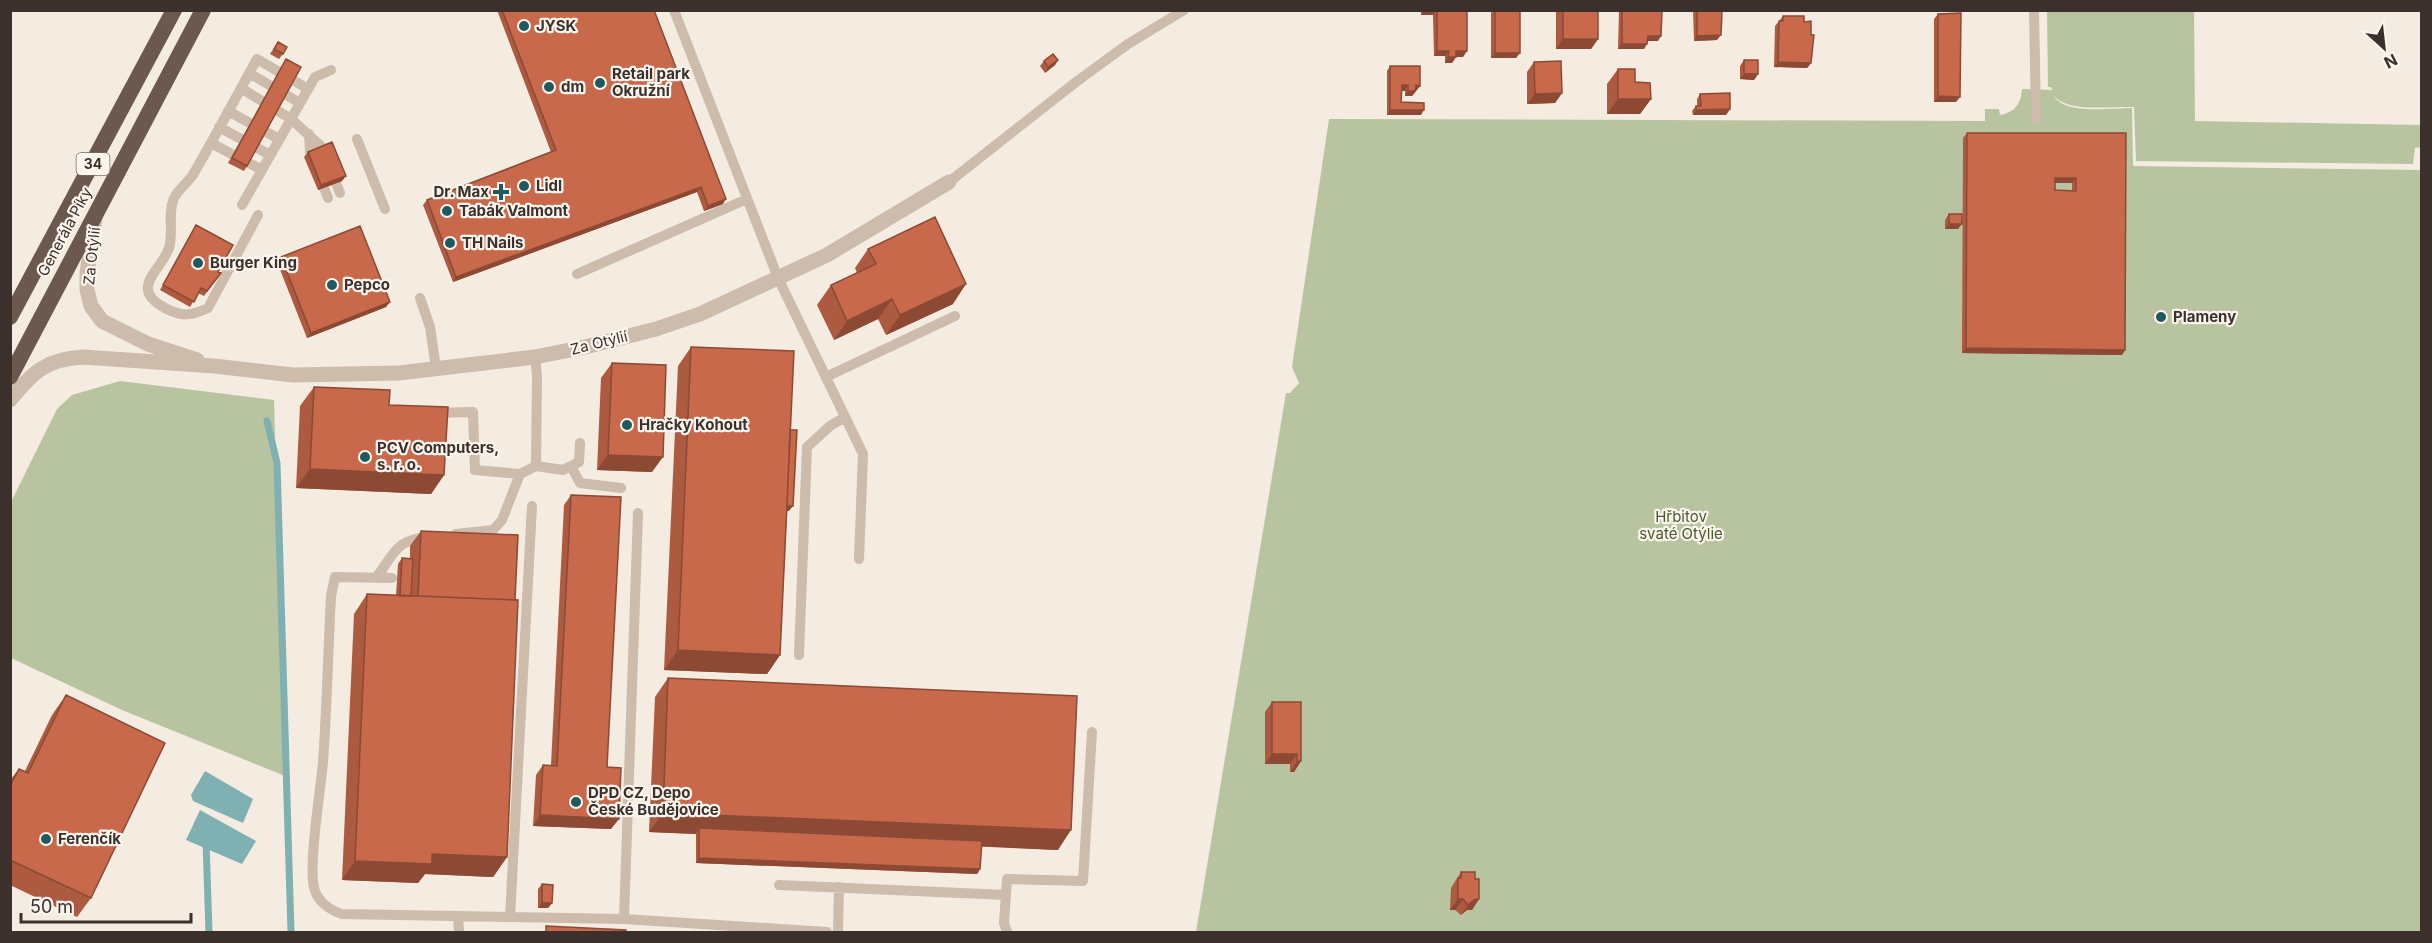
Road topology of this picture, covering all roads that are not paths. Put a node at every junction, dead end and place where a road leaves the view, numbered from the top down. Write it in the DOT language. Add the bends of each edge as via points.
graph roads {
  1 [pos="174,10"];
  2 [pos="203,10"];
  3 [pos="674,10"];
  4 [pos="1184,10"];
  5 [pos="2034,10"];
  6 [pos="331,70"];
  7 [pos="249,73"];
  8 [pos="241,88"];
  9 [pos="308,89"];
  10 [pos="300,103"];
  11 [pos="228,111"];
  12 [pos="291,118"];
  13 [pos="2036,119"];
  14 [pos="219,127"];
  15 [pos="309,134"];
  16 [pos="357,139"];
  17 [pos="279,140"];
  18 [pos="211,143"];
  19 [pos="270,156"];
  20 [pos="262,170"];
  21 [pos="949,182"];
  22 [pos="340,193"];
  23 [pos="328,198"];
  24 [pos="747,199"];
  25 [pos="242,206"];
  26 [pos="385,209"];
  27 [pos="97,210"];
  28 [pos="258,215"];
  29 [pos="577,274"];
  30 [pos="778,278"];
  31 [pos="420,298"];
  32 [pos="12,308"];
  33 [pos="955,316"];
  34 [pos="535,357"];
  35 [pos="214,366"];
  36 [pos="436,368"];
  37 [pos="10,376"];
  38 [pos="826,377"];
  39 [pos="10,400"];
  40 [pos="419,413"];
  41 [pos="845,417"];
  42 [pos="580,443"];
  43 [pos="536,466"];
  44 [pos="571,466"];
  45 [pos="520,474"];
  46 [pos="621,488"];
  47 [pos="532,506"];
  48 [pos="638,513"];
  49 [pos="859,560"];
  50 [pos="376,578"];
  51 [pos="392,578"];
  52 [pos="799,655"];
  53 [pos="1092,732"];
  54 [pos="779,885"];
  55 [pos="838,887"];
  56 [pos="1006,895"];
  57 [pos="458,916"];
  58 [pos="510,917"];
  59 [pos="624,919"];
  60 [pos="635,920"];
  61 [pos="459,933"];
  62 [pos="635,933"];
  63 [pos="827,933"];
  64 [pos="838,933"];
  65 [pos="1007,933"];
  1 -- 32 [label="highway, Generála Píky / 34"];
  2 -- 27 [label="highway, Generála Píky / 34"];
  3 -- 24 [label="lane"];
  4 -- 21 [label="lane" via="1084,75"];
  5 -- 13 [label="lane"];
  6 -- 9 [label="lane" via="315,77"];
  7 -- 8 [label="lane"];
  7 -- 9 [label="lane" via="256,59"];
  7 -- 10 [label="lane"];
  8 -- 11 [label="lane"];
  8 -- 12 [label="lane"];
  9 -- 10 [label="lane"];
  10 -- 12 [label="lane"];
  11 -- 14 [label="lane"];
  11 -- 17 [label="lane"];
  12 -- 15 [label="lane"];
  12 -- 17 [label="lane"];
  14 -- 18 [label="lane"];
  14 -- 19 [label="lane"];
  15 -- 22 [label="lane" via="322,147"];
  15 -- 23 [label="lane" via="310,153"];
  16 -- 26 [label="lane"];
  17 -- 19 [label="lane"];
  18 -- 20 [label="lane"];
  18 -- 28 [label="lane" via="176,195 171,208 169,248 148,280 149,293 157,303 180,316 208,308"];
  19 -- 20 [label="lane"];
  20 -- 25 [label="lane"];
  21 -- 30 [label="street, Za Otýlií" via="827,255"];
  24 -- 29 [label="lane"];
  24 -- 30 [label="lane"];
  27 -- 35 [label="street, Za Otýlií" via="87,290 91,306 102,321 148,344"];
  27 -- 37 [label="highway, Generála Píky / 34"];
  30 -- 34 [label="street, Za Otýlií" via="700,314 656,329"];
  30 -- 38 [label="lane"];
  31 -- 36 [label="lane" via="430,327"];
  33 -- 38 [label="lane"];
  34 -- 36 [label="street, Za Otýlií"];
  34 -- 43 [label="lane"];
  35 -- 36 [label="street, Za Otýlií" via="292,375 399,373"];
  35 -- 39 [label="street, Za Otýlií" via="62,358 24,382"];
  38 -- 41 [label="lane"];
  40 -- 45 [label="lane" via="473,412 475,470"];
  41 -- 49 [label="lane" via="863,454"];
  41 -- 52 [label="lane" via="807,447"];
  42 -- 44 [label="lane" via="579,462"];
  43 -- 44 [label="lane" via="563,470"];
  43 -- 45 [label="lane"];
  44 -- 46 [label="lane" via="580,483"];
  45 -- 50 [label="lane" via="502,520 493,530 411,538 402,543"];
  47 -- 58 [label="lane"];
  48 -- 59 [label="lane"];
  50 -- 51 [label="lane"];
  50 -- 57 [label="lane" via="335,577 331,596 313,864 315,890 323,903 342,914"];
  53 -- 56 [label="lane" via="1083,881 1007,879"];
  54 -- 55 [label="lane"];
  55 -- 56 [label="lane"];
  55 -- 64 [label="lane"];
  56 -- 65 [label="lane"];
  57 -- 58 [label="lane"];
  57 -- 61 [label="lane"];
  58 -- 59 [label="lane"];
  59 -- 60 [label="lane"];
  60 -- 62 [label="lane"];
  60 -- 63 [label="lane"];
}
